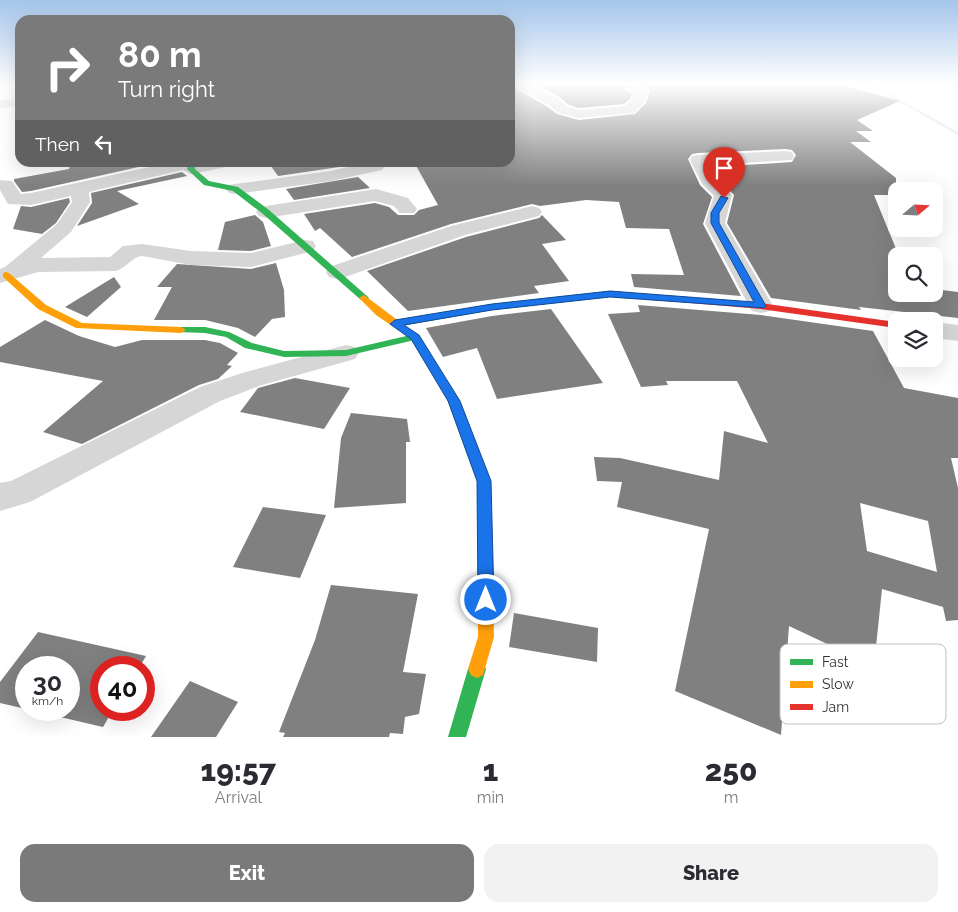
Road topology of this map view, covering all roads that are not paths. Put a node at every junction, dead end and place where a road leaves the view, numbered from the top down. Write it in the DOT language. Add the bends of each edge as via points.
graph roads {
  1 [pos="786,156"];
  2 [pos="187,167"];
  3 [pos="193,167"];
  4 [pos="372,167"];
  5 [pos="0,185"];
  6 [pos="79,189"];
  7 [pos="235,189"];
  8 [pos="407,209"];
  9 [pos="266,212"];
  10 [pos="532,212"];
  11 [pos="305,246"];
  12 [pos="337,272"];
  13 [pos="3,276"];
  14 [pos="761,306"];
  15 [pos="888,323"];
  16 [pos="395,324"];
  17 [pos="943,331"];
  18 [pos="958,333"];
  19 [pos="415,337"];
  20 [pos="346,353"];
  21 [pos="0,497"];
  22 [pos="457,737"];
  1 -- 14 [label="street" via="698,160 711,184 724,195 715,213 715,223"];
  2 -- 6 [label="street"];
  3 -- 7 [label="street" via="207,183"];
  4 -- 7 [label="street"];
  5 -- 6 [label="street" via="6,185 15,200"];
  6 -- 13 [label="street" via="80,202 64,228"];
  7 -- 9 [label="street"];
  8 -- 9 [label="street" via="401,202 376,194"];
  9 -- 11 [label="street"];
  10 -- 12 [label="street" via="409,244"];
  11 -- 12 [label="street"];
  11 -- 13 [label="street" via="251,260 131,251 116,264 36,265"];
  12 -- 16 [label="street"];
  13 -- 20 [label="street" via="42,307 80,326 204,330 284,354"];
  14 -- 15 [label="street"];
  14 -- 16 [label="street" via="610,294 492,307"];
  16 -- 19 [label="street"];
  17 -- 18 [label="street"];
  19 -- 20 [label="street"];
  19 -- 22 [label="street" via="454,401 484,481 486,637"];
  20 -- 21 [label="street" via="210,394 18,493"];
}
